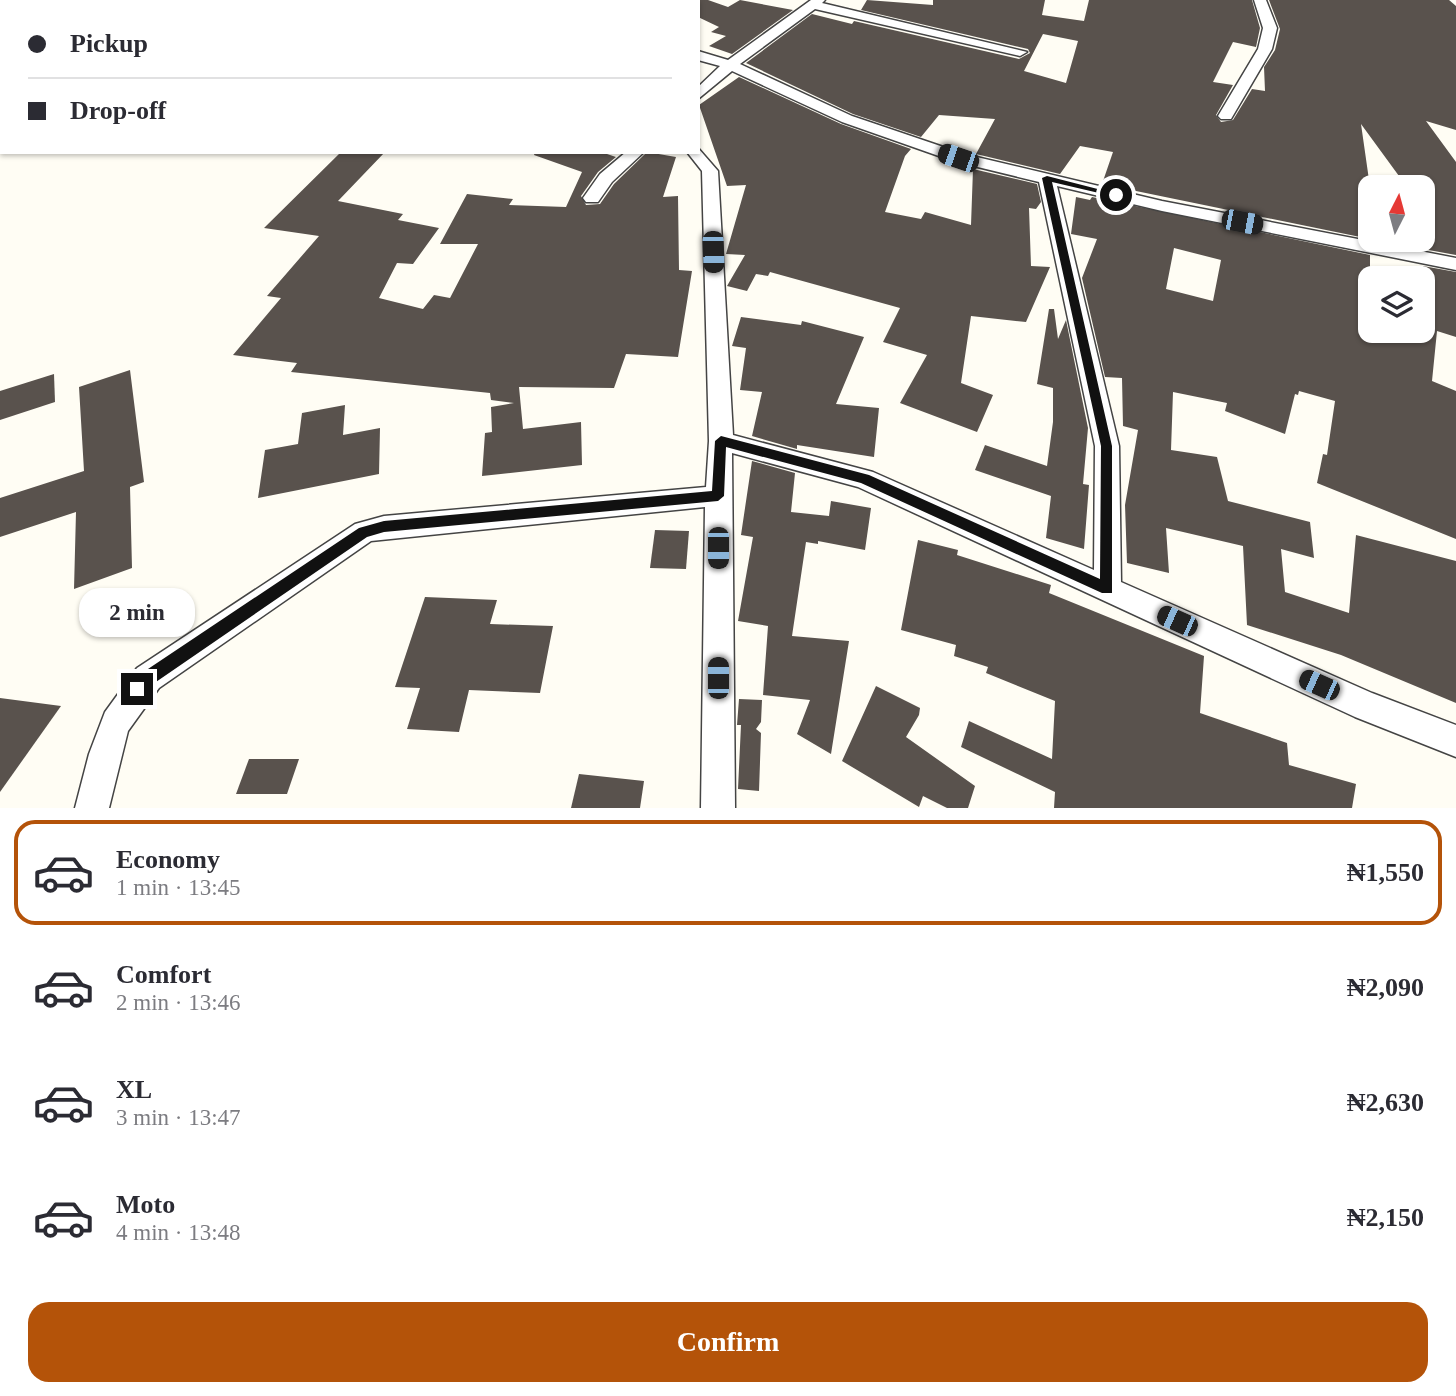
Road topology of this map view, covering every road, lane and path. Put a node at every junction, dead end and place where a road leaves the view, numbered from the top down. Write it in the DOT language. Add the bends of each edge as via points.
graph roads {
  1 [pos="1260,0"];
  2 [pos="816,3"];
  3 [pos="1020,52"];
  4 [pos="700,56"];
  5 [pos="730,65"];
  6 [pos="700,93"];
  7 [pos="1226,116"];
  8 [pos="634,154"];
  9 [pos="697,154"];
  10 [pos="1047,178"];
  11 [pos="592,198"];
  12 [pos="1456,264"];
  13 [pos="721,441"];
  14 [pos="718,496"];
  15 [pos="1107,589"];
  16 [pos="1456,741"];
  17 [pos="92,808"];
  18 [pos="718,808"];
  1 -- 7 [label="street" via="1270,28 1265,49"];
  2 -- 3 [label="street"];
  2 -- 5 [label="street"];
  4 -- 5 [label="street"];
  5 -- 6 [label="street"];
  5 -- 10 [label="street" via="847,119 958,158"];
  8 -- 11 [label="street" via="606,178"];
  9 -- 13 [label="street" via="710,171"];
  10 -- 12 [label="street" via="1162,206"];
  10 -- 15 [label="street" via="1107,446"];
  13 -- 14 [label="street"];
  13 -- 15 [label="street" via="864,479"];
  14 -- 17 [label="street" via="364,532 148,678 133,693 111,727"];
  14 -- 18 [label="street"];
  15 -- 16 [label="street" via="1366,706"];
}
